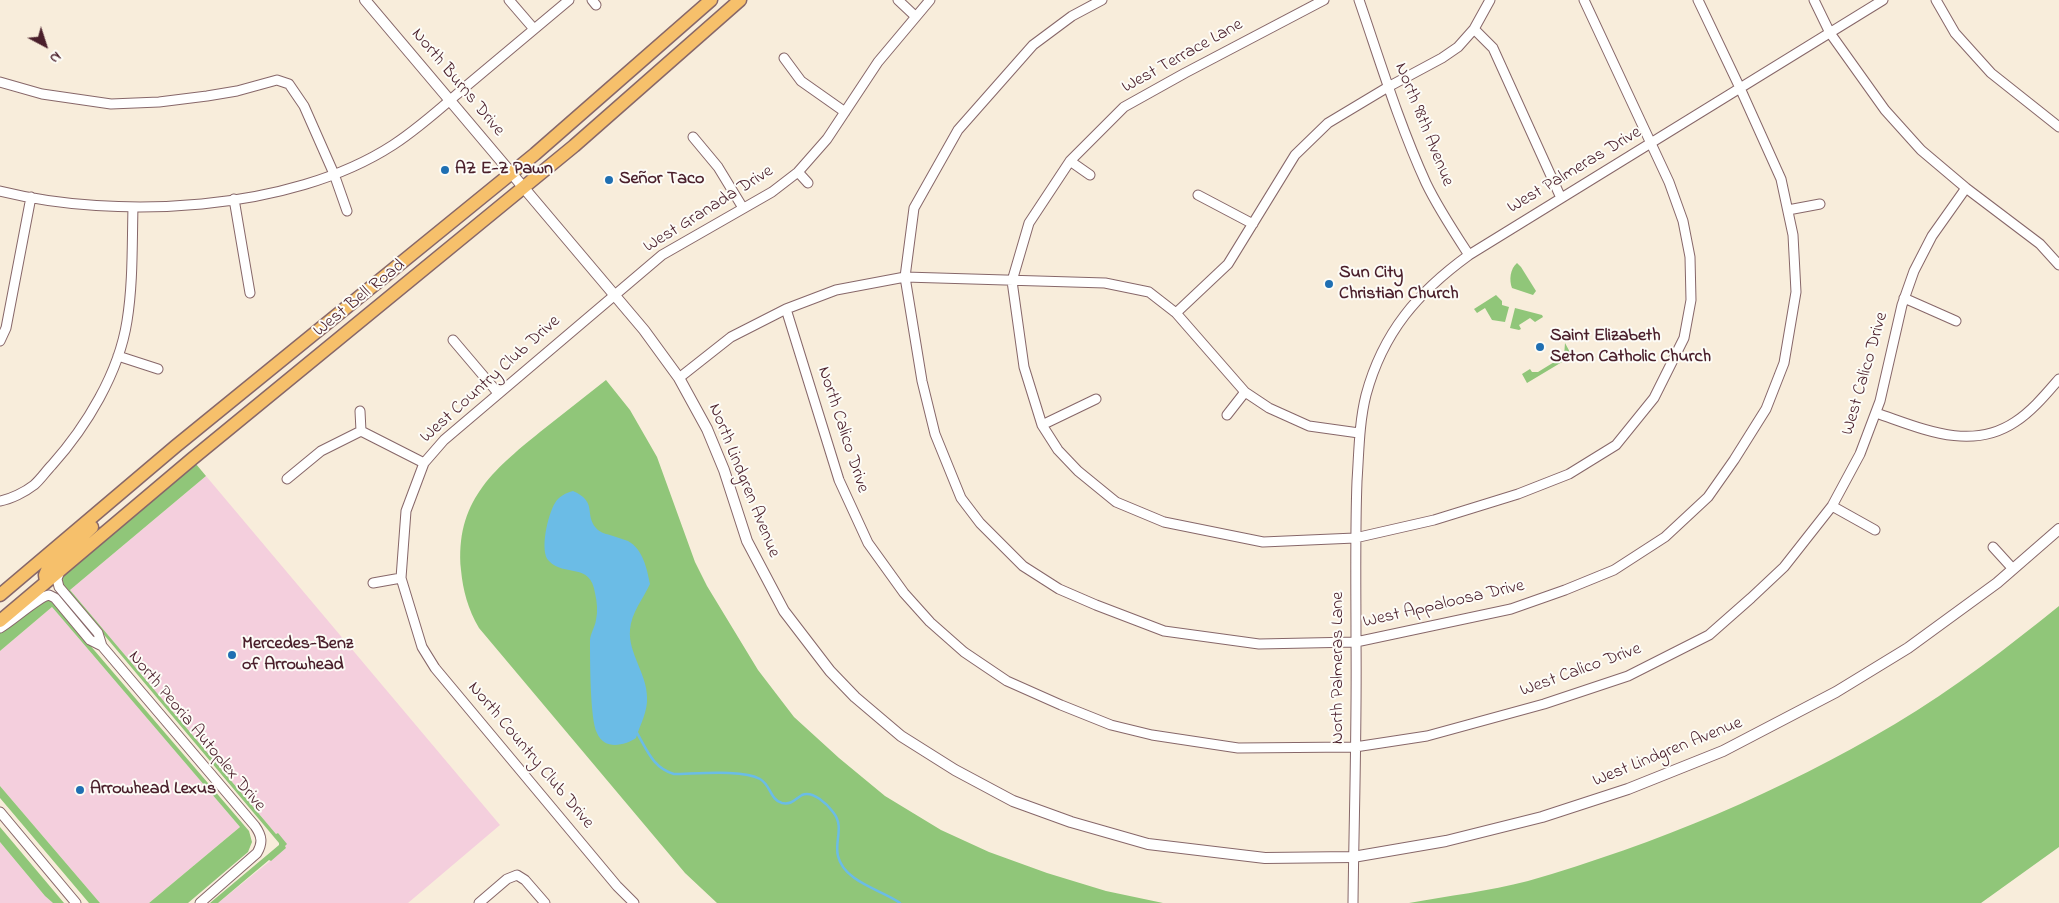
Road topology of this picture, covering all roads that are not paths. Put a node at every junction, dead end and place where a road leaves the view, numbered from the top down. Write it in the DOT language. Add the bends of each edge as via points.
graph roads {
  1 [pos="365,0"];
  2 [pos="509,0"];
  3 [pos="569,0"];
  4 [pos="711,0"];
  5 [pos="740,0"];
  6 [pos="898,0"];
  7 [pos="930,0"];
  8 [pos="1102,0"];
  9 [pos="1324,0"];
  10 [pos="1359,0"];
  11 [pos="1490,0"];
  12 [pos="1584,0"];
  13 [pos="1698,0"];
  14 [pos="1814,0"];
  15 [pos="1883,0"];
  16 [pos="1936,0"];
  17 [pos="915,16"];
  18 [pos="534,29"];
  19 [pos="1474,29"];
  20 [pos="1830,33"];
  21 [pos="784,58"];
  22 [pos="0,82"];
  23 [pos="1388,87"];
  24 [pos="1740,88"];
  25 [pos="450,100"];
  26 [pos="844,112"];
  27 [pos="2059,127"];
  28 [pos="693,137"];
  29 [pos="1651,144"];
  30 [pos="1070,160"];
  31 [pos="798,172"];
  32 [pos="511,173"];
  33 [pos="334,174"];
  34 [pos="1090,175"];
  35 [pos="808,183"];
  36 [pos="524,188"];
  37 [pos="1966,188"];
  38 [pos="0,191"];
  39 [pos="1198,195"];
  40 [pos="30,198"];
  41 [pos="1561,198"];
  42 [pos="234,200"];
  43 [pos="1820,204"];
  44 [pos="133,207"];
  45 [pos="743,208"];
  46 [pos="1788,210"];
  47 [pos="348,211"];
  48 [pos="1253,224"];
  49 [pos="1469,255"];
  50 [pos="2059,265"];
  51 [pos="906,277"];
  52 [pos="1012,281"];
  53 [pos="250,294"];
  54 [pos="614,295"];
  55 [pos="1904,298"];
  56 [pos="786,308"];
  57 [pos="1176,313"];
  58 [pos="1956,321"];
  59 [pos="453,340"];
  60 [pos="0,341"];
  61 [pos="118,356"];
  62 [pos="158,369"];
  63 [pos="679,378"];
  64 [pos="2059,379"];
  65 [pos="1245,392"];
  66 [pos="498,393"];
  67 [pos="1096,399"];
  68 [pos="360,411"];
  69 [pos="1876,413"];
  70 [pos="1227,415"];
  71 [pos="1042,424"];
  72 [pos="361,430"];
  73 [pos="1359,433"];
  74 [pos="424,463"];
  75 [pos="287,479"];
  76 [pos="0,502"];
  77 [pos="108,504"];
  78 [pos="1832,506"];
  79 [pos="2059,529"];
  80 [pos="1875,530"];
  81 [pos="1355,538"];
  82 [pos="1993,547"];
  83 [pos="62,568"];
  84 [pos="2013,569"];
  85 [pos="400,578"];
  86 [pos="46,582"];
  87 [pos="373,583"];
  88 [pos="0,595"];
  89 [pos="55,598"];
  90 [pos="0,621"];
  91 [pos="413,621"];
  92 [pos="0,628"];
  93 [pos="1356,642"];
  94 [pos="102,646"];
  95 [pos="1355,747"];
  96 [pos="0,812"];
  97 [pos="1354,857"];
  98 [pos="76,903"];
  99 [pos="200,903"];
  100 [pos="479,903"];
  101 [pos="544,903"];
  102 [pos="634,903"];
  103 [pos="1353,903"];
  1 -- 25 [label="street, North Burns Drive"];
  2 -- 18 [label="street"];
  3 -- 18 [label="street"];
  4 -- 32 [label="main road, West Bell Road"];
  5 -- 36 [label="main road, West Bell Road"];
  6 -- 17 [label="street"];
  7 -- 17 [label="street, West Granada Drive"];
  8 -- 51 [label="street, West Appaloosa Drive" via="1072,16 1033,45 958,130 914,208"];
  9 -- 30 [label="street, West Terrace Lane" via="1124,107"];
  10 -- 23 [label="street, North 98th Avenue"];
  11 -- 19 [label="street"];
  12 -- 29 [label="street"];
  13 -- 24 [label="street, West Appaloosa Drive"];
  14 -- 20 [label="street"];
  15 -- 20 [label="street, West Palmeras Drive"];
  16 -- 27 [label="street" via="1955,33 1991,73"];
  17 -- 26 [label="street, West Granada Drive"];
  18 -- 25 [label="street"];
  19 -- 23 [label="street" via="1458,47 1442,58"];
  19 -- 41 [label="street" via="1493,48"];
  20 -- 24 [label="street, West Palmeras Drive"];
  20 -- 37 [label="street" via="1885,110 1921,150"];
  21 -- 26 [label="street" via="801,81"];
  22 -- 33 [label="street" via="42,94 111,104 207,96 277,80 289,84 304,106"];
  23 -- 48 [label="street" via="1328,123 1295,155"];
  23 -- 49 [label="street, North 98th Avenue" via="1426,183"];
  24 -- 29 [label="street, West Palmeras Drive"];
  24 -- 46 [label="street, West Appaloosa Drive" via="1781,179"];
  25 -- 32 [label="street, North Burns Drive"];
  25 -- 33 [label="street" via="392,146"];
  26 -- 31 [label="street, West Granada Drive" via="822,146"];
  28 -- 45 [label="street" via="718,167"];
  29 -- 41 [label="street, West Palmeras Drive"];
  29 -- 81 [label="street" via="1683,221 1690,257 1691,300 1684,338 1654,398 1616,445 1569,474 1434,520"];
  30 -- 34 [label="street"];
  30 -- 52 [label="street, West Terrace Lane" via="1029,223"];
  31 -- 35 [label="street, West Granada Drive"];
  31 -- 45 [label="street, West Granada Drive"];
  32 -- 36 [label="street, North Burns Drive"];
  32 -- 77 [label="main road, West Bell Road"];
  33 -- 42 [label="street"];
  33 -- 47 [label="street"];
  36 -- 54 [label="street, North Lindgren Avenue"];
  36 -- 83 [label="main road, West Bell Road"];
  37 -- 50 [label="street" via="2040,244"];
  37 -- 55 [label="street, West Calico Drive" via="1927,244"];
  38 -- 40 [label="street"];
  39 -- 48 [label="street"];
  40 -- 44 [label="street" via="80,205"];
  40 -- 60 [label="street" via="6,328"];
  41 -- 49 [label="street, West Palmeras Drive"];
  42 -- 44 [label="street" via="184,206"];
  42 -- 53 [label="street"];
  43 -- 46 [label="street"];
  44 -- 61 [label="street" via="132,273 127,322"];
  45 -- 54 [label="street, West Granada Drive" via="662,255"];
  46 -- 93 [label="street, West Appaloosa Drive" via="1793,235 1796,292 1784,363 1766,409 1708,497 1665,537 1606,573 1511,609"];
  48 -- 57 [label="street" via="1228,264"];
  49 -- 73 [label="street, West Palmeras Drive" via="1419,296 1393,333 1366,394"];
  51 -- 52 [label="street"];
  51 -- 56 [label="street" via="836,290"];
  51 -- 93 [label="street, West Appaloosa Drive" via="922,381 934,434 944,460 970,511 1024,566 1059,589 1164,631 1259,644"];
  52 -- 57 [label="street" via="1105,283 1149,292"];
  52 -- 71 [label="street" via="1024,368"];
  54 -- 63 [label="street, North Lindgren Avenue"];
  54 -- 66 [label="street, West Country Club Drive"];
  55 -- 58 [label="street"];
  55 -- 69 [label="street, West Calico Drive"];
  56 -- 63 [label="street" via="731,337"];
  56 -- 95 [label="street, North Calico Drive" via="839,480 868,543 904,593 964,652 1025,689 1111,725 1152,735 1238,748"];
  57 -- 65 [label="street"];
  59 -- 66 [label="street"];
  61 -- 62 [label="street"];
  61 -- 76 [label="street" via="98,400 73,441 34,485"];
  63 -- 97 [label="street, North Lindgren Avenue" via="719,456 747,542 784,611 830,671 901,736 1013,801 1148,844 1265,858"];
  64 -- 69 [label="street" via="2015,423 1979,436 1944,435"];
  65 -- 70 [label="street"];
  65 -- 73 [label="street" via="1269,408 1309,426"];
  66 -- 74 [label="street, West Country Club Drive" via="444,440"];
  67 -- 71 [label="street"];
  68 -- 72 [label="street"];
  69 -- 78 [label="street, West Calico Drive" via="1860,454"];
  71 -- 81 [label="street" via="1058,450 1116,502 1164,522 1263,542"];
  72 -- 74 [label="street"];
  72 -- 75 [label="street" via="320,451"];
  73 -- 81 [label="street, North Palmeras Lane"];
  74 -- 85 [label="street, West Country Club Drive" via="406,511"];
  77 -- 86 [label="main road" via="89,530 48,568"];
  77 -- 88 [label="main road, West Bell Road"];
  78 -- 80 [label="street"];
  78 -- 95 [label="street, West Calico Drive" via="1784,567 1709,635 1628,676 1544,704 1426,736"];
  79 -- 84 [label="street, West Lindgren Avenue"];
  81 -- 93 [label="street, North Palmeras Lane"];
  82 -- 84 [label="street"];
  83 -- 86 [label="main road, West Bell Road"];
  83 -- 94 [label="street, North Peoria Autoplex Drive" via="57,579 59,586 98,633"];
  84 -- 97 [label="street, West Lindgren Avenue" via="1908,648 1836,692 1723,751 1628,790 1542,818 1446,841"];
  85 -- 87 [label="street"];
  85 -- 91 [label="street, West Country Club Drive"];
  86 -- 89 [label="street, North Peoria Autoplex Drive"];
  86 -- 90 [label="main road, West Bell Road"];
  89 -- 92 [label="street" via="49,595 42,597"];
  89 -- 94 [label="street, North Peoria Autoplex Drive" via="90,640"];
  91 -- 102 [label="street, North Country Club Drive" via="422,647 435,668"];
  93 -- 95 [label="street, North Palmeras Lane"];
  94 -- 99 [label="street, North Peoria Autoplex Drive" via="261,837 257,853"];
  95 -- 97 [label="street, North Palmeras Lane"];
  96 -- 98 [label="street"];
  97 -- 103 [label="street, North Palmeras Lane"];
  100 -- 101 [label="street" via="507,879 517,875"];
}
